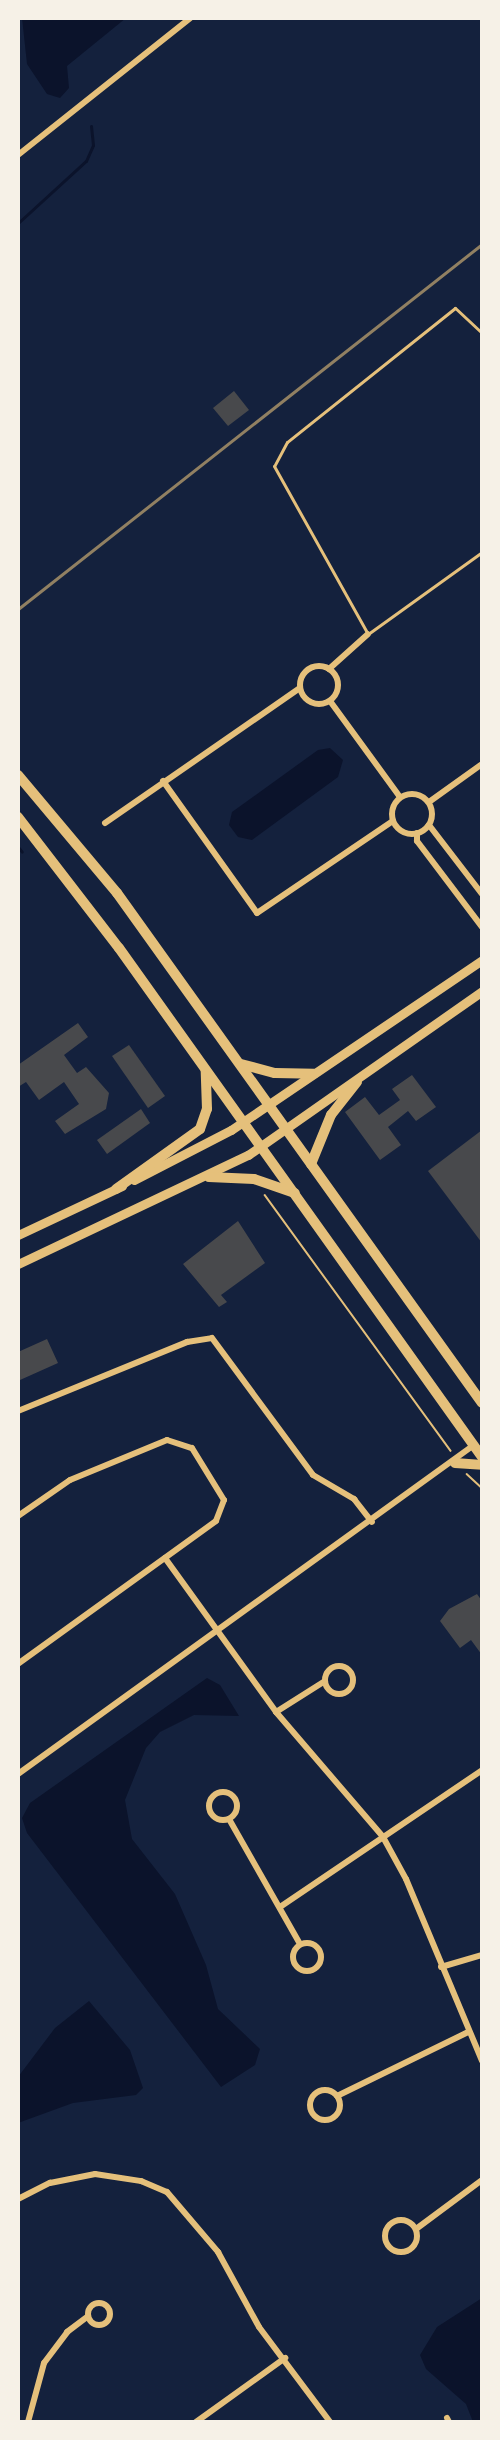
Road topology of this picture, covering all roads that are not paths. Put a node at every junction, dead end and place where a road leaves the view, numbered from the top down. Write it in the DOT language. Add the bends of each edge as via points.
graph roads {
  1 [pos="190,18"];
  2 [pos="18,155"];
  3 [pos="482,333"];
  4 [pos="482,552"];
  5 [pos="368,634"];
  6 [pos="329,669"];
  7 [pos="300,688"];
  8 [pos="330,701"];
  9 [pos="482,764"];
  10 [pos="18,776"];
  11 [pos="163,782"];
  12 [pos="400,797"];
  13 [pos="429,802"];
  14 [pos="18,817"];
  15 [pos="393,821"];
  16 [pos="105,824"];
  17 [pos="429,825"];
  18 [pos="417,833"];
  19 [pos="482,894"];
  20 [pos="482,927"];
  21 [pos="482,960"];
  22 [pos="482,991"];
  23 [pos="241,1064"];
  24 [pos="206,1071"];
  25 [pos="314,1074"];
  26 [pos="357,1082"];
  27 [pos="269,1106"];
  28 [pos="243,1123"];
  29 [pos="287,1131"];
  30 [pos="261,1147"];
  31 [pos="311,1164"];
  32 [pos="209,1177"];
  33 [pos="116,1189"];
  34 [pos="295,1193"];
  35 [pos="18,1235"];
  36 [pos="18,1264"];
  37 [pos="482,1403"];
  38 [pos="18,1411"];
  39 [pos="478,1444"];
  40 [pos="482,1456"];
  41 [pos="455,1463"];
  42 [pos="482,1465"];
  43 [pos="18,1516"];
  44 [pos="372,1522"];
  45 [pos="165,1558"];
  46 [pos="217,1631"];
  47 [pos="18,1664"];
  48 [pos="325,1681"];
  49 [pos="276,1712"];
  50 [pos="482,1770"];
  51 [pos="18,1774"];
  52 [pos="229,1819"];
  53 [pos="383,1838"];
  54 [pos="280,1907"];
  55 [pos="300,1944"];
  56 [pos="482,1955"];
  57 [pos="441,1967"];
  58 [pos="468,2032"];
  59 [pos="482,2061"];
  60 [pos="337,2096"];
  61 [pos="482,2180"];
  62 [pos="18,2199"];
  63 [pos="416,2229"];
  64 [pos="88,2316"];
  65 [pos="285,2358"];
  66 [pos="28,2422"];
  67 [pos="196,2422"];
  68 [pos="330,2422"];
  1 -- 2 [label="street"];
  3 -- 5 [label="lane" via="455,308 278,453 276,474"];
  4 -- 5 [label="lane"];
  5 -- 6 [label="street"];
  6 -- 7 [label="street" via="306,671"];
  6 -- 8 [label="street" via="338,685"];
  7 -- 8 [label="street" via="311,703"];
  7 -- 11 [label="street"];
  8 -- 12 [label="street"];
  9 -- 13 [label="street"];
  10 -- 23 [label="main road" via="117,893"];
  11 -- 15 [label="street" via="257,913"];
  11 -- 16 [label="street"];
  12 -- 13 [label="street" via="414,793"];
  12 -- 15 [label="street" via="392,808"];
  13 -- 17 [label="street"];
  14 -- 24 [label="main road"];
  15 -- 18 [label="street" via="400,830"];
  17 -- 18 [label="street"];
  17 -- 19 [label="street"];
  18 -- 20 [label="street" via="417,841"];
  21 -- 25 [label="main road"];
  22 -- 26 [label="main road"];
  23 -- 25 [label="main road" via="275,1073"];
  23 -- 27 [label="main road"];
  24 -- 28 [label="main road"];
  24 -- 33 [label="main road" via="207,1109 200,1129"];
  25 -- 27 [label="main road"];
  26 -- 29 [label="main road"];
  26 -- 31 [label="main road" via="331,1115"];
  27 -- 28 [label="main road"];
  27 -- 29 [label="main road"];
  28 -- 30 [label="main road"];
  28 -- 33 [label="main road"];
  29 -- 30 [label="main road"];
  29 -- 31 [label="main road"];
  30 -- 32 [label="main road"];
  30 -- 34 [label="main road"];
  31 -- 37 [label="main road"];
  32 -- 34 [label="main road" via="254,1179"];
  32 -- 36 [label="main road"];
  33 -- 35 [label="main road"];
  34 -- 39 [label="main road"];
  38 -- 44 [label="street" via="198,1338 217,1342 313,1475 354,1499"];
  39 -- 40 [label="main road"];
  39 -- 41 [label="street"];
  41 -- 42 [label="main road"];
  41 -- 44 [label="street"];
  43 -- 45 [label="street" via="70,1480 177,1440 192,1448 219,1487 224,1506 216,1521"];
  44 -- 46 [label="street"];
  45 -- 46 [label="street"];
  45 -- 47 [label="street"];
  46 -- 49 [label="street"];
  46 -- 51 [label="street"];
  48 -- 48 [label="street" via="338,1694 347,1691 353,1678 337,1666"];
  48 -- 49 [label="street"];
  49 -- 53 [label="street"];
  50 -- 53 [label="street"];
  52 -- 52 [label="street" via="237,1808 235,1799 224,1792 215,1794 209,1812 215,1819"];
  52 -- 54 [label="street"];
  53 -- 54 [label="street"];
  53 -- 57 [label="street"];
  54 -- 55 [label="street"];
  55 -- 55 [label="street" via="293,1960 298,1968 312,1969 319,1950"];
  56 -- 57 [label="street"];
  57 -- 58 [label="street"];
  58 -- 59 [label="street"];
  58 -- 60 [label="street"];
  60 -- 60 [label="street" via="317,2092 311,2112 331,2119 339,2109"];
  61 -- 63 [label="street"];
  62 -- 65 [label="street" via="50,2183 95,2174 141,2181 168,2193 218,2252 247,2308"];
  63 -- 63 [label="street" via="409,2222 394,2222 385,2234 388,2244 406,2251 417,2239"];
  64 -- 66 [label="street" via="67,2332 44,2363"];
  65 -- 67 [label="street"];
  65 -- 68 [label="street"];
}
